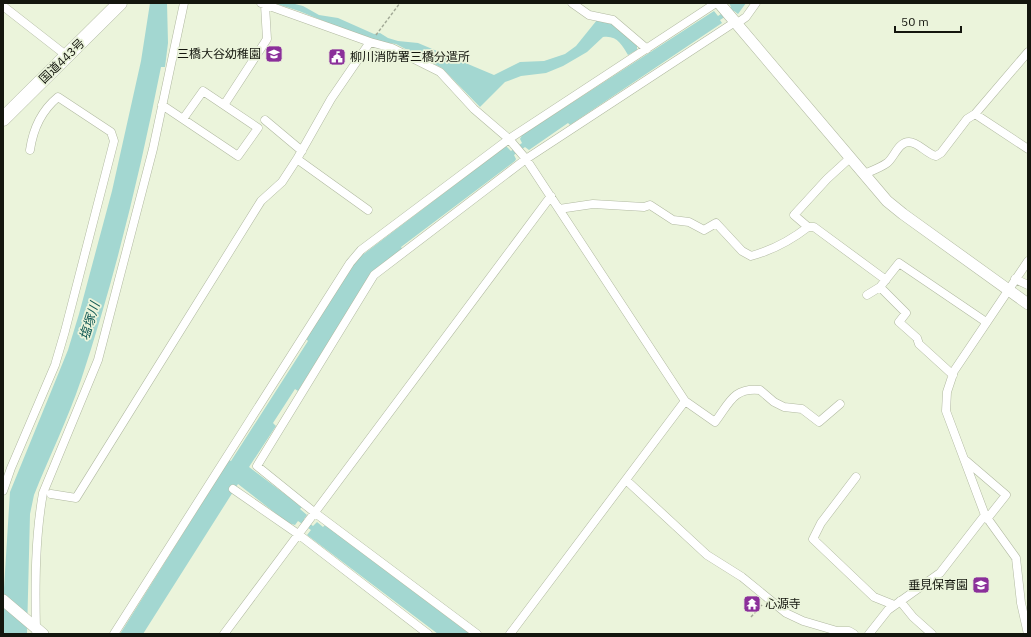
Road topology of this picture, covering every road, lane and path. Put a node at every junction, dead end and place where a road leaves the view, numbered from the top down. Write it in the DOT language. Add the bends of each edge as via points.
graph roads {
  1 [pos="120,3"];
  2 [pos="184,3"];
  3 [pos="400,3"];
  4 [pos="572,3"];
  5 [pos="756,3"];
  6 [pos="263,4"];
  7 [pos="719,4"];
  8 [pos="3,6"];
  9 [pos="734,21"];
  10 [pos="370,42"];
  11 [pos="647,49"];
  12 [pos="1028,52"];
  13 [pos="67,56"];
  14 [pos="162,105"];
  15 [pos="224,105"];
  16 [pos="975,114"];
  17 [pos="3,119"];
  18 [pos="183,119"];
  19 [pos="265,120"];
  20 [pos="509,139"];
  21 [pos="1028,149"];
  22 [pos="30,150"];
  23 [pos="302,151"];
  24 [pos="850,158"];
  25 [pos="297,159"];
  26 [pos="526,159"];
  27 [pos="864,174"];
  28 [pos="551,196"];
  29 [pos="559,209"];
  30 [pos="368,210"];
  31 [pos="808,227"];
  32 [pos="1028,261"];
  33 [pos="1015,279"];
  34 [pos="886,280"];
  35 [pos="1028,285"];
  36 [pos="880,287"];
  37 [pos="1008,289"];
  38 [pos="868,295"];
  39 [pos="1028,304"];
  40 [pos="986,322"];
  41 [pos="953,375"];
  42 [pos="685,401"];
  43 [pos="840,404"];
  44 [pos="962,458"];
  45 [pos="856,477"];
  46 [pos="626,480"];
  47 [pos="233,488"];
  48 [pos="3,490"];
  49 [pos="50,494"];
  50 [pos="314,512"];
  51 [pos="986,517"];
  52 [pos="298,534"];
  53 [pos="768,599"];
  54 [pos="3,600"];
  55 [pos="897,603"];
  56 [pos="751,617"];
  57 [pos="38,632"];
  58 [pos="836,633"];
  59 [pos="114,634"];
  60 [pos="224,634"];
  61 [pos="428,634"];
  62 [pos="478,634"];
  63 [pos="510,634"];
  64 [pos="854,634"];
  65 [pos="869,634"];
  66 [pos="932,634"];
  67 [pos="1028,634"];
  1 -- 13 [label="highway, 国道443号"];
  2 -- 14 [label="street"];
  3 -- 10 [label="path"];
  4 -- 11 [label="street" via="589,15 613,20"];
  5 -- 9 [label="street" via="746,17"];
  6 -- 10 [label="street"];
  6 -- 15 [label="street" via="267,40"];
  7 -- 9 [label="street"];
  7 -- 11 [label="street"];
  8 -- 13 [label="street"];
  9 -- 24 [label="street"];
  9 -- 26 [label="street"];
  10 -- 20 [label="street" via="392,48 440,72 474,109"];
  10 -- 23 [label="street" via="331,99"];
  11 -- 20 [label="street"];
  12 -- 16 [label="street"];
  13 -- 17 [label="highway, 国道443号"];
  14 -- 18 [label="street"];
  14 -- 57 [label="street" via="98,360 43,492 37,566"];
  15 -- 18 [label="street" via="203,91"];
  15 -- 18 [label="street" via="258,128 238,156"];
  16 -- 21 [label="street"];
  16 -- 27 [label="street" via="967,119 936,156 909,142 903,144 887,163"];
  19 -- 23 [label="street"];
  20 -- 26 [label="street"];
  20 -- 59 [label="street" via="361,250 350,263"];
  22 -- 48 [label="street" via="32,134 38,121 50,103 58,97 111,132 114,141 66,331 55,365"];
  23 -- 25 [label="street"];
  24 -- 27 [label="street"];
  24 -- 31 [label="street" via="794,215"];
  25 -- 30 [label="street"];
  25 -- 49 [label="street" via="282,182 261,201 76,498"];
  26 -- 28 [label="street"];
  26 -- 50 [label="street" via="374,275 257,466"];
  27 -- 37 [label="street" via="887,201 903,214"];
  28 -- 29 [label="street"];
  28 -- 50 [label="street"];
  29 -- 31 [label="street" via="593,204 644,207 650,205 673,220 689,222 700,229 704,230 716,223 742,251 751,256 772,250 792,240"];
  29 -- 42 [label="street"];
  31 -- 34 [label="street" via="814,227"];
  32 -- 33 [label="street"];
  33 -- 35 [label="street"];
  33 -- 37 [label="street"];
  34 -- 36 [label="street"];
  34 -- 40 [label="street" via="899,263"];
  36 -- 38 [label="street"];
  36 -- 41 [label="street" via="906,313 899,322"];
  37 -- 39 [label="street"];
  37 -- 40 [label="street"];
  40 -- 41 [label="street"];
  41 -- 44 [label="street" via="947,392 946,411"];
  42 -- 43 [label="street" via="715,422 737,393 744,390 760,390 774,402 784,407 802,409 819,422"];
  42 -- 46 [label="street"];
  44 -- 51 [label="street"];
  44 -- 51 [label="street" via="1006,495"];
  45 -- 55 [label="street" via="821,523 813,538 874,597"];
  46 -- 53 [label="street" via="707,555 742,577"];
  46 -- 63 [label="street"];
  47 -- 52 [label="street"];
  50 -- 52 [label="street"];
  50 -- 62 [label="street"];
  51 -- 55 [label="street" via="940,573"];
  51 -- 67 [label="street" via="1016,558 1021,603"];
  52 -- 60 [label="street"];
  52 -- 61 [label="street"];
  53 -- 56 [label="path"];
  53 -- 58 [label="street" via="786,613"];
  54 -- 57 [label="street"];
  55 -- 65 [label="street"];
  55 -- 66 [label="street"];
  58 -- 64 [label="street" via="849,631"];
}
